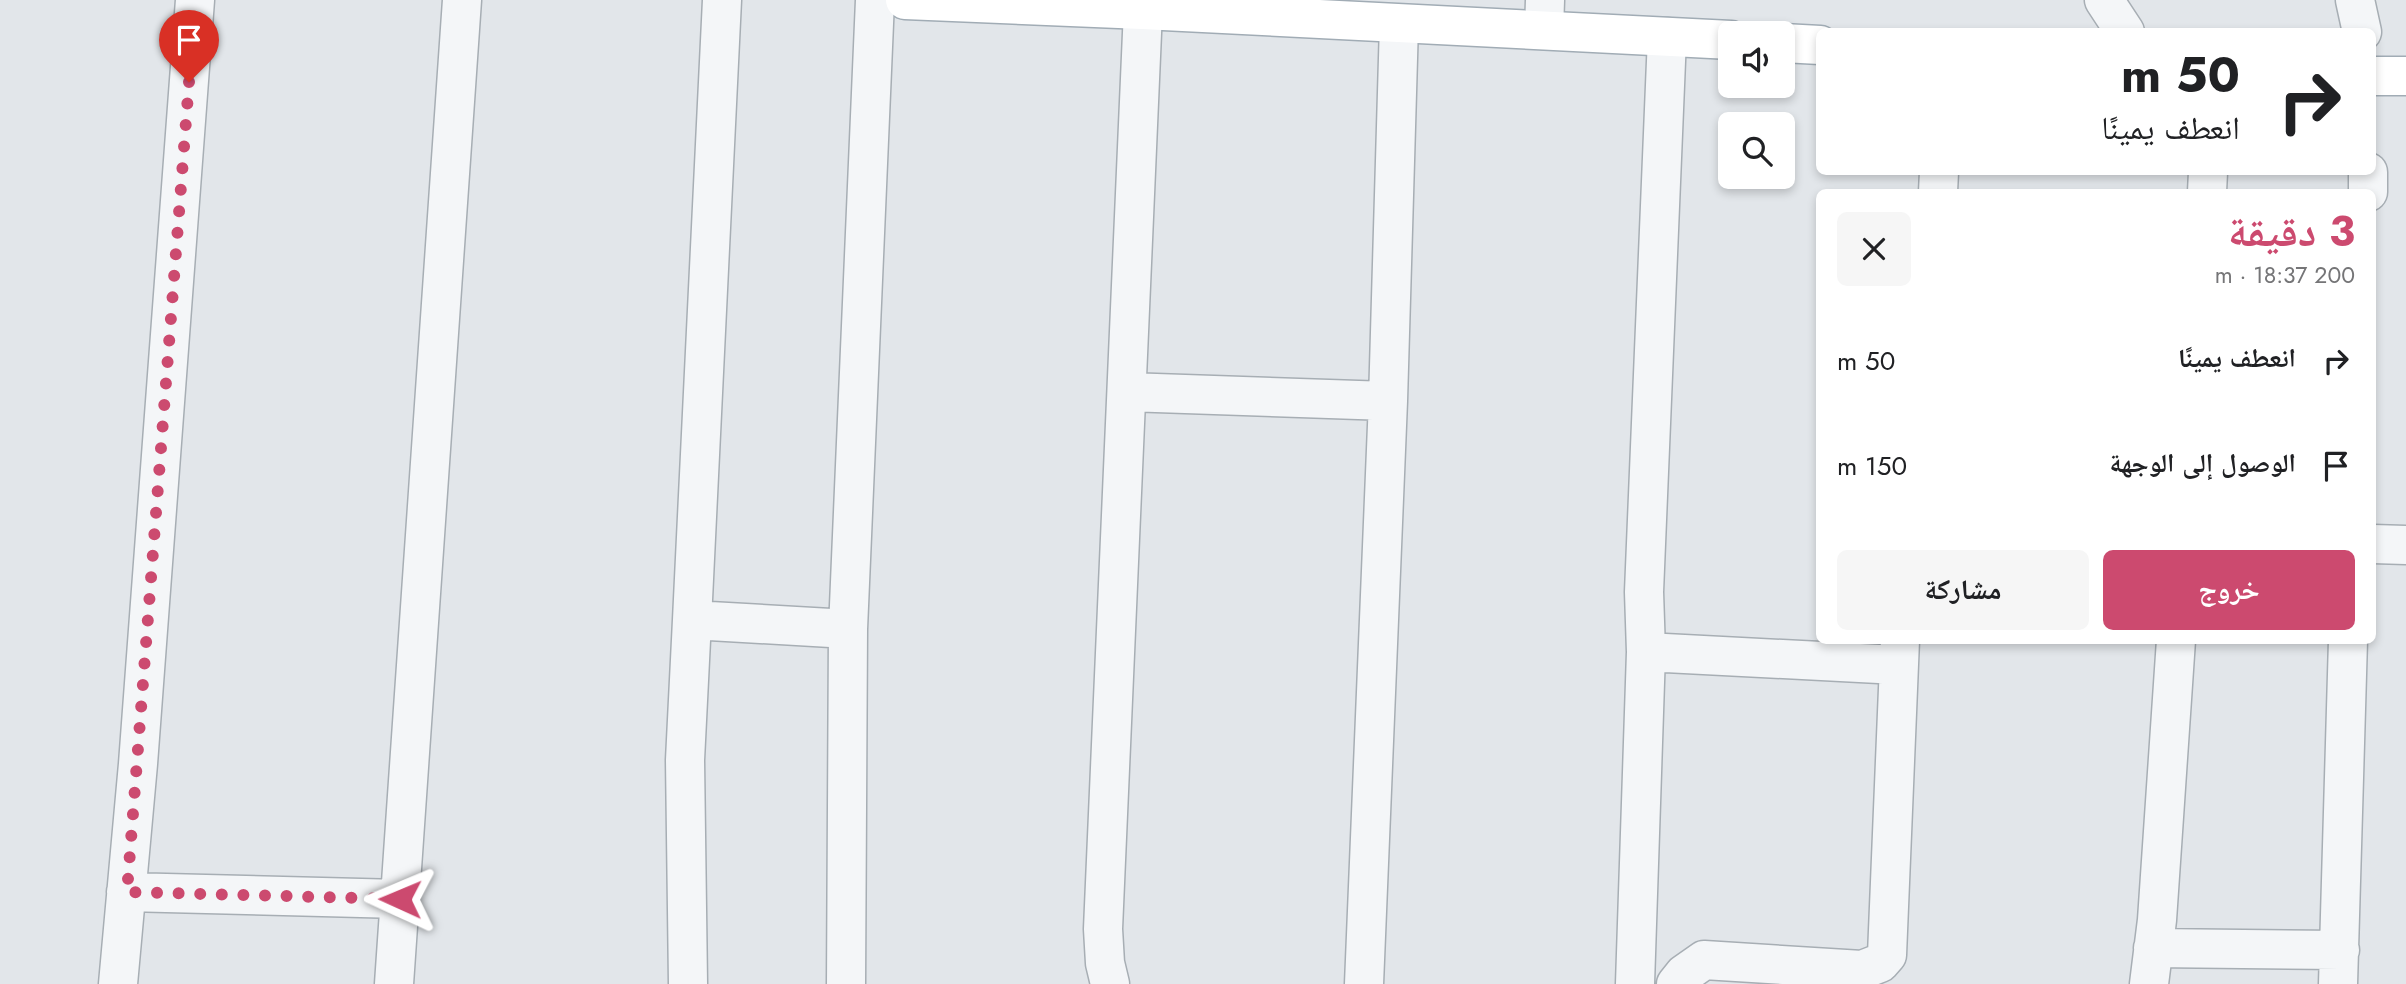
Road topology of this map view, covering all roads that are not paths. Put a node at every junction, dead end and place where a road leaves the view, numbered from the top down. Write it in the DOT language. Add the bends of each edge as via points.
graph roads {
  1 [pos="195,0"];
  2 [pos="461,0"];
  3 [pos="722,0"];
  4 [pos="875,0"];
  5 [pos="905,0"];
  6 [pos="2104,0"];
  7 [pos="2355,0"];
  8 [pos="1019,3"];
  9 [pos="1143,10"];
  10 [pos="1544,15"];
  11 [pos="1399,24"];
  12 [pos="2122,28"];
  13 [pos="2361,28"];
  14 [pos="1667,37"];
  15 [pos="1718,39"];
  16 [pos="1795,44"];
  17 [pos="1816,45"];
  18 [pos="2376,76"];
  19 [pos="2406,76"];
  20 [pos="1127,392"];
  21 [pos="1388,401"];
  22 [pos="2376,544"];
  23 [pos="2406,545"];
  24 [pos="692,620"];
  25 [pos="848,629"];
  26 [pos="2176,644"];
  27 [pos="2348,644"];
  28 [pos="1646,652"];
  29 [pos="1899,653"];
  30 [pos="127,892"];
  31 [pos="400,899"];
  32 [pos="2151,966"];
  33 [pos="2339,967"];
  34 [pos="118,984"];
  35 [pos="394,984"];
  36 [pos="688,984"];
  37 [pos="846,984"];
  38 [pos="1110,984"];
  39 [pos="1364,984"];
  40 [pos="1635,984"];
  41 [pos="1676,984"];
  1 -- 30 [label="street"];
  2 -- 31 [label="street"];
  3 -- 24 [label="street"];
  4 -- 25 [label="street"];
  5 -- 8 [label="main road"];
  6 -- 12 [label="street"];
  7 -- 13 [label="street"];
  8 -- 9 [label="main road"];
  9 -- 11 [label="main road"];
  9 -- 20 [label="street"];
  10 -- 11 [label="main road"];
  10 -- 14 [label="main road"];
  11 -- 21 [label="street"];
  14 -- 15 [label="main road"];
  14 -- 28 [label="street" via="1644,592"];
  16 -- 17 [label="main road"];
  18 -- 19 [label="main road"];
  20 -- 21 [label="street"];
  20 -- 38 [label="street" via="1103,929"];
  21 -- 39 [label="street"];
  22 -- 23 [label="street"];
  24 -- 25 [label="street"];
  24 -- 36 [label="street" via="685,760"];
  25 -- 37 [label="street"];
  26 -- 32 [label="street"];
  27 -- 33 [label="street"];
  28 -- 29 [label="street"];
  28 -- 40 [label="street"];
  29 -- 41 [label="street" via="1887,954 1880,963 1862,970 1704,960"];
  30 -- 31 [label="street"];
  30 -- 34 [label="street"];
  31 -- 35 [label="street"];
  32 -- 33 [label="street"];
}
